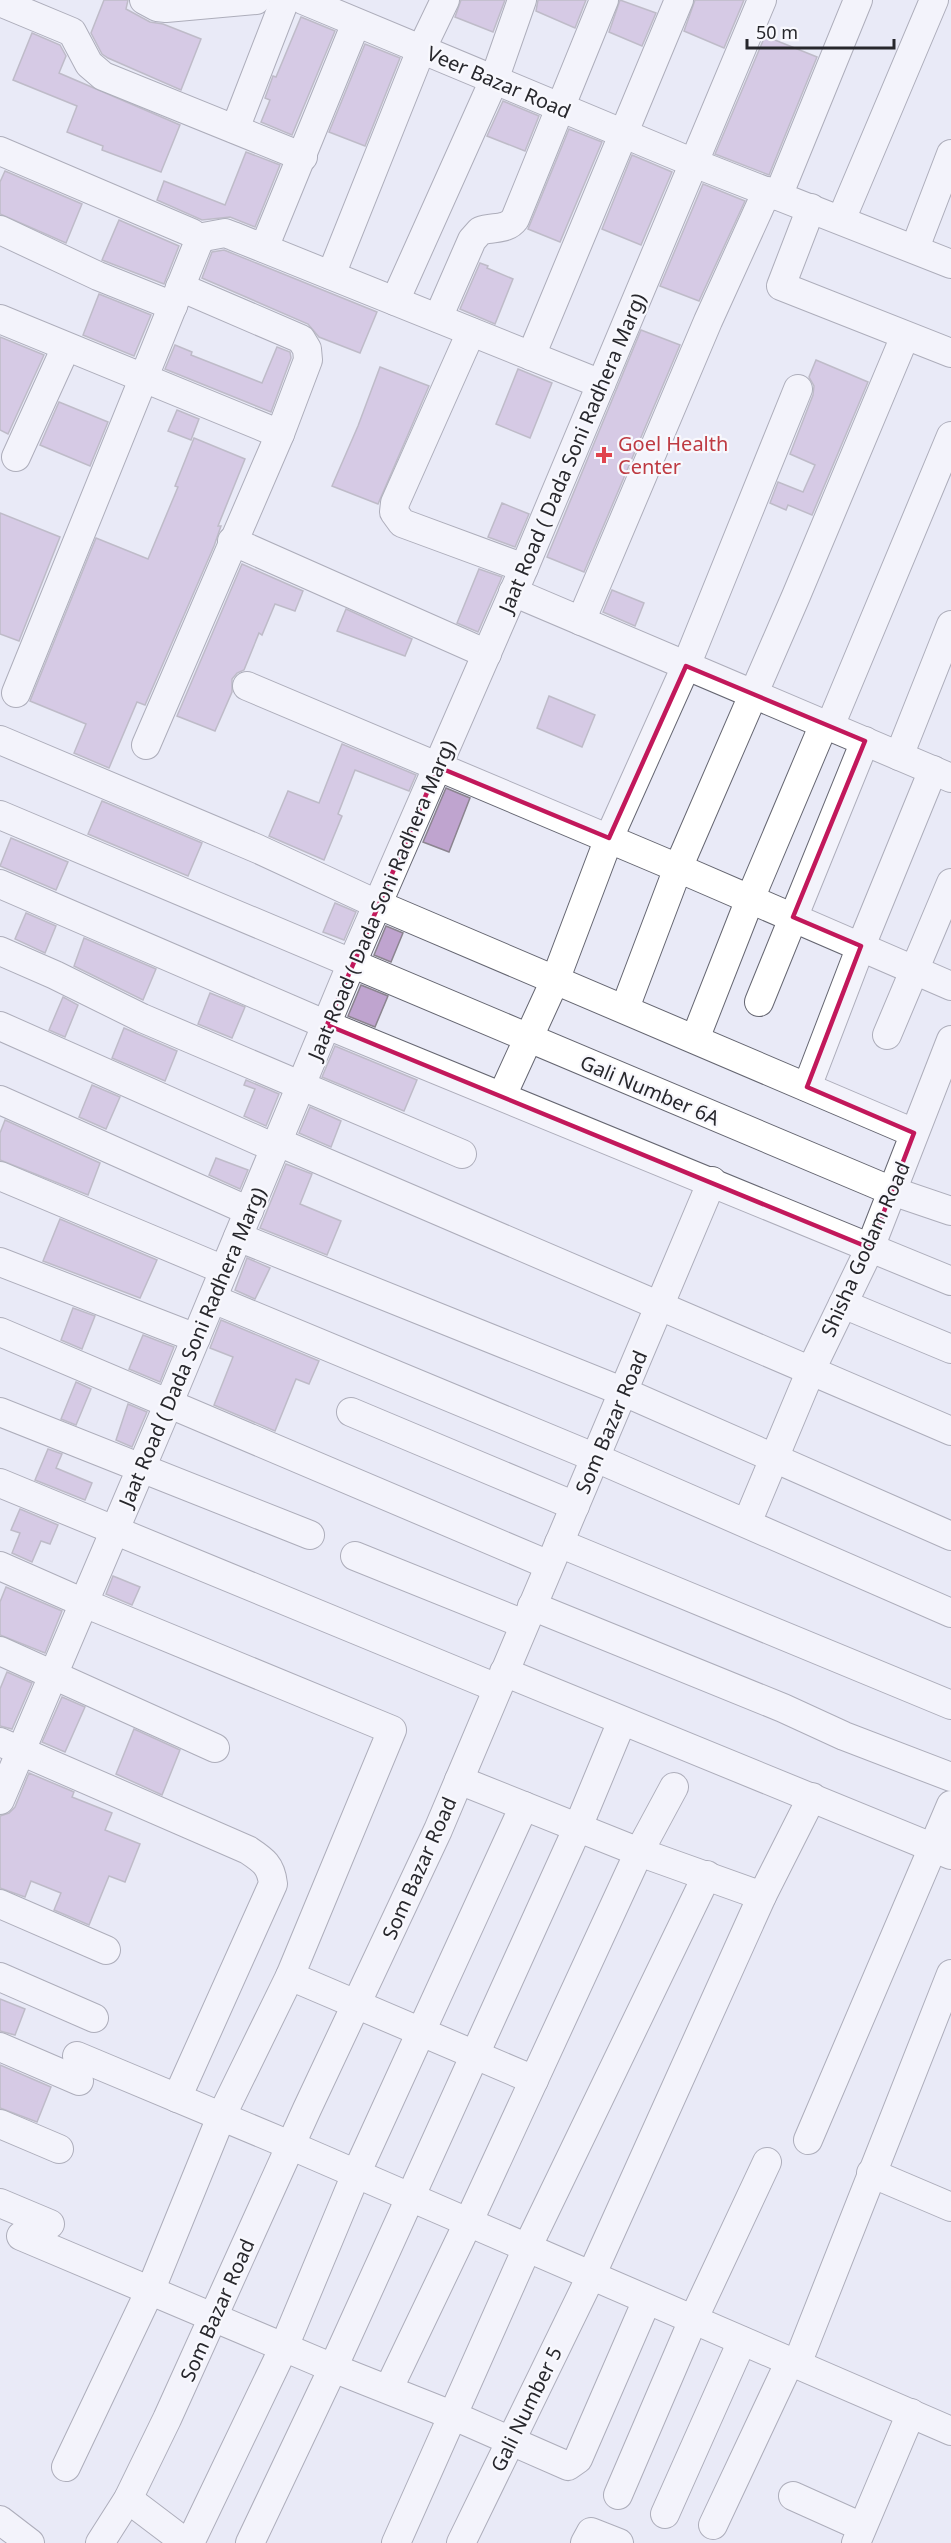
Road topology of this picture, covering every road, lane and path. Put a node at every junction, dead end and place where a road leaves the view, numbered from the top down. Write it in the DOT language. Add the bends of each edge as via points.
graph roads {
  1 [pos="144,0"];
  2 [pos="256,0"];
  3 [pos="285,0"];
  4 [pos="303,0"];
  5 [pos="445,0"];
  6 [pos="522,0"];
  7 [pos="604,0"];
  8 [pos="679,0"];
  9 [pos="762,0"];
  10 [pos="858,0"];
  11 [pos="934,0"];
  12 [pos="0,2"];
  13 [pos="356,22"];
  14 [pos="422,50"];
  15 [pos="494,80"];
  16 [pos="562,108"];
  17 [pos="235,129"];
  18 [pos="625,134"];
  19 [pos="0,151"];
  20 [pos="951,154"];
  21 [pos="303,158"];
  22 [pos="694,163"];
  23 [pos="772,193"];
  24 [pos="811,208"];
  25 [pos="841,220"];
  26 [pos="0,231"];
  27 [pos="198,238"];
  28 [pos="264,248"];
  29 [pos="915,248"];
  30 [pos="951,264"];
  31 [pos="331,275"];
  32 [pos="177,296"];
  33 [pos="395,301"];
  34 [pos="438,318"];
  35 [pos="0,319"];
  36 [pos="471,332"];
  37 [pos="906,336"];
  38 [pos="66,347"];
  39 [pos="951,353"];
  40 [pos="531,356"];
  41 [pos="143,378"];
  42 [pos="601,384"];
  43 [pos="798,389"];
  44 [pos="280,434"];
  45 [pos="951,436"];
  46 [pos="16,457"];
  47 [pos="232,542"];
  48 [pos="519,580"];
  49 [pos="581,621"];
  50 [pos="951,625"];
  51 [pos="487,654"];
  52 [pos="686,666"];
  53 [pos="247,686"];
  54 [pos="16,693"];
  55 [pos="752,693"];
  56 [pos="827,725"];
  57 [pos="0,740"];
  58 [pos="865,741"];
  59 [pos="146,745"];
  60 [pos="899,756"];
  61 [pos="438,767"];
  62 [pos="942,774"];
  63 [pos="0,815"];
  64 [pos="609,838"];
  65 [pos="678,868"];
  66 [pos="951,883"];
  67 [pos="0,884"];
  68 [pos="750,898"];
  69 [pos="379,905"];
  70 [pos="793,917"];
  71 [pos="861,946"];
  72 [pos="0,951"];
  73 [pos="351,965"];
  74 [pos="914,970"];
  75 [pos="556,978"];
  76 [pos="951,986"];
  77 [pos="759,1002"];
  78 [pos="624,1008"];
  79 [pos="327,1025"];
  80 [pos="0,1026"];
  81 [pos="887,1035"];
  82 [pos="695,1038"];
  83 [pos="528,1039"];
  84 [pos="951,1040"];
  85 [pos="945,1073"];
  86 [pos="302,1085"];
  87 [pos="807,1087"];
  88 [pos="502,1096"];
  89 [pos="0,1100"];
  90 [pos="914,1133"];
  91 [pos="277,1145"];
  92 [pos="462,1154"];
  93 [pos="0,1176"];
  94 [pos="712,1181"];
  95 [pos="892,1191"];
  96 [pos="951,1211"];
  97 [pos="244,1224"];
  98 [pos="870,1248"];
  99 [pos="0,1262"];
  100 [pos="224,1270"];
  101 [pos="951,1281"];
  102 [pos="213,1299"];
  103 [pos="661,1304"];
  104 [pos="843,1304"];
  105 [pos="0,1332"];
  106 [pos="196,1338"];
  107 [pos="951,1349"];
  108 [pos="811,1370"];
  109 [pos="624,1392"];
  110 [pos="168,1405"];
  111 [pos="0,1412"];
  112 [pos="351,1412"];
  113 [pos="951,1431"];
  114 [pos="775,1457"];
  115 [pos="596,1458"];
  116 [pos="141,1469"];
  117 [pos="0,1483"];
  118 [pos="575,1506"];
  119 [pos="747,1523"];
  120 [pos="114,1531"];
  121 [pos="310,1535"];
  122 [pos="951,1536"];
  123 [pos="554,1554"];
  124 [pos="355,1556"];
  125 [pos="0,1566"];
  126 [pos="84,1603"];
  127 [pos="951,1613"];
  128 [pos="528,1615"];
  129 [pos="0,1651"];
  130 [pos="53,1674"];
  131 [pos="500,1680"];
  132 [pos="951,1705"];
  133 [pos="622,1721"];
  134 [pos="10,1747"];
  135 [pos="215,1748"];
  136 [pos="951,1777"];
  137 [pos="459,1780"];
  138 [pos="674,1787"];
  139 [pos="812,1797"];
  140 [pos="0,1800"];
  141 [pos="951,1805"];
  142 [pos="524,1806"];
  143 [pos="578,1827"];
  144 [pos="943,1851"];
  145 [pos="639,1852"];
  146 [pos="707,1875"];
  147 [pos="762,1896"];
  148 [pos="0,1904"];
  149 [pos="106,1950"];
  150 [pos="951,1974"];
  151 [pos="290,1976"];
  152 [pos="0,1977"];
  153 [pos="356,2005"];
  154 [pos="94,2018"];
  155 [pos="421,2031"];
  156 [pos="0,2047"];
  157 [pos="475,2054"];
  158 [pos="534,2080"];
  159 [pos="177,2098"];
  160 [pos="221,2117"];
  161 [pos="0,2124"];
  162 [pos="808,2140"];
  163 [pos="292,2146"];
  164 [pos="58,2149"];
  165 [pos="767,2162"];
  166 [pos="871,2173"];
  167 [pos="356,2174"];
  168 [pos="409,2198"];
  169 [pos="0,2203"];
  170 [pos="951,2207"];
  171 [pos="468,2223"];
  172 [pos="50,2224"];
  173 [pos="21,2236"];
  174 [pos="527,2248"];
  175 [pos="591,2276"];
  176 [pos="150,2289"];
  177 [pos="647,2300"];
  178 [pos="213,2318"];
  179 [pos="693,2320"];
  180 [pos="742,2341"];
  181 [pos="284,2347"];
  182 [pos="794,2363"];
  183 [pos="333,2368"];
  184 [pos="388,2388"];
  185 [pos="910,2413"];
  186 [pos="454,2416"];
  187 [pos="951,2431"];
  188 [pos="510,2441"];
  189 [pos="66,2467"];
  190 [pos="618,2495"];
  191 [pos="793,2496"];
  192 [pos="128,2499"];
  193 [pos="665,2514"];
  194 [pos="0,2520"];
  195 [pos="714,2525"];
  196 [pos="859,2535"];
  197 [pos="30,2543"];
  198 [pos="100,2543"];
  199 [pos="188,2543"];
  200 [pos="250,2543"];
  201 [pos="396,2543"];
  202 [pos="461,2543"];
  203 [pos="585,2543"];
  204 [pos="619,2543"];
  1 -- 2 [label="street" via="166,8"];
  3 -- 17 [label="street"];
  4 -- 13 [label="street, Veer Bazar Road"];
  5 -- 14 [label="street"];
  6 -- 15 [label="street"];
  7 -- 16 [label="street"];
  8 -- 18 [label="street"];
  9 -- 22 [label="street, Jaat Road ( Dada Soni Radhera Marg)"];
  10 -- 23 [label="street"];
  11 -- 25 [label="street"];
  12 -- 17 [label="street" via="72,32 89,64 103,75"];
  13 -- 14 [label="street, Veer Bazar Road"];
  13 -- 21 [label="street"];
  14 -- 15 [label="street, Veer Bazar Road"];
  14 -- 31 [label="street"];
  15 -- 16 [label="street, Veer Bazar Road"];
  15 -- 33 [label="street"];
  16 -- 18 [label="street, Veer Bazar Road"];
  16 -- 34 [label="street" via="515,219 505,228 480,231 471,240"];
  17 -- 21 [label="street"];
  18 -- 22 [label="street, Veer Bazar Road"];
  18 -- 40 [label="street"];
  19 -- 27 [label="street"];
  20 -- 29 [label="street"];
  21 -- 28 [label="street"];
  22 -- 23 [label="street, Veer Bazar Road"];
  22 -- 42 [label="street, Jaat Road ( Dada Soni Radhera Marg)"];
  23 -- 24 [label="street, Veer Bazar Road"];
  23 -- 49 [label="street" via="708,321"];
  24 -- 25 [label="street, Veer Bazar Road"];
  24 -- 37 [label="street" via="781,286"];
  25 -- 29 [label="street, Veer Bazar Road"];
  26 -- 32 [label="street" via="98,276"];
  27 -- 28 [label="street" via="225,233"];
  27 -- 32 [label="street" via="199,247"];
  28 -- 31 [label="street"];
  29 -- 30 [label="street, Veer Bazar Road"];
  31 -- 33 [label="street"];
  32 -- 41 [label="street"];
  32 -- 44 [label="street" via="301,339 308,349 306,369"];
  33 -- 34 [label="street"];
  34 -- 36 [label="street"];
  35 -- 38 [label="street"];
  36 -- 40 [label="street"];
  36 -- 48 [label="street" via="394,512 402,523"];
  37 -- 39 [label="street"];
  37 -- 55 [label="street"];
  38 -- 41 [label="street"];
  38 -- 46 [label="street"];
  40 -- 42 [label="street"];
  41 -- 44 [label="street"];
  41 -- 54 [label="street"];
  42 -- 48 [label="street, Jaat Road ( Dada Soni Radhera Marg)"];
  43 -- 52 [label="street"];
  44 -- 47 [label="street"];
  45 -- 56 [label="street"];
  47 -- 51 [label="street"];
  47 -- 59 [label="street"];
  48 -- 49 [label="street"];
  48 -- 51 [label="street, Jaat Road ( Dada Soni Radhera Marg)"];
  49 -- 52 [label="street"];
  50 -- 60 [label="street"];
  51 -- 61 [label="street, Jaat Road ( Dada Soni Radhera Marg)"];
  52 -- 55 [label="street"];
  52 -- 64 [label="street"];
  53 -- 61 [label="street"];
  55 -- 56 [label="street"];
  55 -- 65 [label="street"];
  56 -- 58 [label="street"];
  56 -- 68 [label="street"];
  57 -- 69 [label="street" via="258,849"];
  58 -- 60 [label="street"];
  58 -- 70 [label="street"];
  60 -- 62 [label="street"];
  61 -- 64 [label="street"];
  61 -- 69 [label="street, Jaat Road ( Dada Soni Radhera Marg)"];
  62 -- 71 [label="street"];
  63 -- 73 [label="street, Gali Number 6A"];
  64 -- 65 [label="street"];
  64 -- 75 [label="street"];
  65 -- 68 [label="street"];
  65 -- 78 [label="street"];
  66 -- 74 [label="street"];
  67 -- 79 [label="street"];
  68 -- 70 [label="street"];
  68 -- 82 [label="street"];
  69 -- 73 [label="street, Jaat Road ( Dada Soni Radhera Marg)"];
  69 -- 75 [label="street"];
  70 -- 71 [label="street"];
  70 -- 77 [label="street"];
  71 -- 74 [label="street"];
  71 -- 87 [label="street"];
  72 -- 86 [label="street" via="142,1018"];
  73 -- 79 [label="street, Jaat Road ( Dada Soni Radhera Marg)"];
  73 -- 83 [label="street, Gali Number 6A"];
  74 -- 76 [label="street"];
  74 -- 81 [label="street"];
  75 -- 78 [label="street"];
  75 -- 83 [label="street"];
  78 -- 82 [label="street"];
  79 -- 86 [label="street, Jaat Road ( Dada Soni Radhera Marg)"];
  79 -- 88 [label="street"];
  80 -- 91 [label="street"];
  82 -- 87 [label="street"];
  83 -- 88 [label="street"];
  83 -- 95 [label="street, Gali Number 6A"];
  84 -- 85 [label="street, Shisha Godam Road"];
  85 -- 90 [label="street, Shisha Godam Road"];
  86 -- 91 [label="street, Jaat Road ( Dada Soni Radhera Marg)"];
  86 -- 92 [label="street"];
  87 -- 90 [label="street"];
  88 -- 94 [label="street"];
  89 -- 97 [label="street"];
  90 -- 95 [label="street, Shisha Godam Road"];
  91 -- 97 [label="street, Jaat Road ( Dada Soni Radhera Marg)"];
  91 -- 103 [label="street"];
  93 -- 100 [label="street"];
  94 -- 98 [label="street"];
  94 -- 103 [label="street, Som Bazar Road"];
  95 -- 96 [label="street, Gali Number 6A"];
  95 -- 98 [label="street, Shisha Godam Road"];
  97 -- 100 [label="street, Jaat Road ( Dada Soni Radhera Marg)"];
  97 -- 109 [label="street"];
  98 -- 101 [label="street"];
  98 -- 104 [label="street, Shisha Godam Road"];
  99 -- 106 [label="street"];
  100 -- 102 [label="street, Jaat Road ( Dada Soni Radhera Marg)"];
  102 -- 106 [label="street, Jaat Road ( Dada Soni Radhera Marg)"];
  102 -- 115 [label="street"];
  103 -- 108 [label="street"];
  103 -- 109 [label="street, Som Bazar Road"];
  104 -- 107 [label="street"];
  104 -- 108 [label="street, Shisha Godam Road"];
  105 -- 110 [label="street"];
  106 -- 110 [label="street, Jaat Road ( Dada Soni Radhera Marg)"];
  108 -- 113 [label="street"];
  108 -- 114 [label="street, Shisha Godam Road"];
  109 -- 114 [label="street"];
  109 -- 115 [label="street, Som Bazar Road"];
  110 -- 116 [label="street, Jaat Road ( Dada Soni Radhera Marg)"];
  110 -- 123 [label="street"];
  111 -- 116 [label="street"];
  112 -- 118 [label="street"];
  114 -- 119 [label="street, Shisha Godam Road"];
  114 -- 122 [label="street"];
  115 -- 118 [label="street, Som Bazar Road"];
  115 -- 119 [label="street"];
  116 -- 120 [label="street, Jaat Road ( Dada Soni Radhera Marg)"];
  116 -- 121 [label="street"];
  117 -- 120 [label="street"];
  118 -- 123 [label="street, Som Bazar Road"];
  119 -- 127 [label="street"];
  120 -- 126 [label="street, Jaat Road ( Dada Soni Radhera Marg)"];
  120 -- 131 [label="street"];
  123 -- 128 [label="street, Som Bazar Road"];
  123 -- 132 [label="street"];
  124 -- 128 [label="street"];
  125 -- 126 [label="street"];
  126 -- 130 [label="street, Jaat Road ( Dada Soni Radhera Marg)"];
  126 -- 151 [label="street" via="392,1730"];
  128 -- 131 [label="street, Som Bazar Road"];
  128 -- 136 [label="street" via="783,1708"];
  129 -- 130 [label="street"];
  130 -- 134 [label="street, Jaat Road ( Dada Soni Radhera Marg)"];
  130 -- 135 [label="street"];
  131 -- 133 [label="street"];
  131 -- 137 [label="street, Som Bazar Road"];
  133 -- 139 [label="street"];
  133 -- 143 [label="street"];
  134 -- 140 [label="street, Jaat Road ( Dada Soni Radhera Marg)"];
  134 -- 159 [label="street" via="248,1850 267,1863 272,1873 273,1884"];
  137 -- 142 [label="street"];
  137 -- 153 [label="street, Som Bazar Road"];
  138 -- 145 [label="street"];
  139 -- 144 [label="street"];
  139 -- 147 [label="street, Gali Number 5"];
  141 -- 144 [label="street"];
  142 -- 143 [label="street"];
  142 -- 155 [label="street"];
  143 -- 145 [label="street"];
  143 -- 157 [label="street"];
  144 -- 162 [label="street"];
  145 -- 146 [label="street"];
  145 -- 158 [label="street"];
  146 -- 147 [label="street"];
  146 -- 174 [label="street"];
  147 -- 175 [label="street, Gali Number 5"];
  148 -- 149 [label="street"];
  150 -- 166 [label="street"];
  151 -- 153 [label="street"];
  151 -- 160 [label="street"];
  152 -- 154 [label="street"];
  153 -- 155 [label="street"];
  153 -- 163 [label="street, Som Bazar Road"];
  155 -- 157 [label="street"];
  155 -- 167 [label="street"];
  156 -- 159 [label="street"];
  157 -- 158 [label="street"];
  157 -- 168 [label="street"];
  158 -- 171 [label="street"];
  159 -- 160 [label="street"];
  160 -- 163 [label="street"];
  160 -- 176 [label="street"];
  161 -- 164 [label="street"];
  163 -- 167 [label="street"];
  163 -- 178 [label="street, Som Bazar Road"];
  165 -- 179 [label="street"];
  166 -- 170 [label="street"];
  166 -- 182 [label="street"];
  167 -- 168 [label="street"];
  167 -- 181 [label="street"];
  168 -- 171 [label="street"];
  168 -- 183 [label="street"];
  169 -- 172 [label="street"];
  171 -- 174 [label="street"];
  171 -- 184 [label="street"];
  173 -- 176 [label="street"];
  174 -- 175 [label="street"];
  174 -- 186 [label="street"];
  175 -- 177 [label="street"];
  175 -- 188 [label="street, Gali Number 5"];
  176 -- 178 [label="street"];
  176 -- 189 [label="street"];
  177 -- 179 [label="street"];
  177 -- 188 [label="street" via="578,2459 568,2466 559,2464"];
  178 -- 181 [label="street"];
  178 -- 192 [label="street, Som Bazar Road"];
  179 -- 180 [label="street"];
  179 -- 190 [label="street"];
  180 -- 182 [label="street"];
  180 -- 193 [label="street"];
  181 -- 183 [label="street"];
  181 -- 199 [label="street"];
  182 -- 185 [label="street"];
  182 -- 195 [label="street"];
  183 -- 184 [label="street"];
  183 -- 200 [label="street"];
  184 -- 186 [label="street"];
  185 -- 187 [label="street"];
  185 -- 196 [label="street"];
  186 -- 188 [label="street"];
  186 -- 201 [label="street"];
  188 -- 202 [label="street, Gali Number 5"];
  191 -- 196 [label="street"];
  192 -- 198 [label="street, Som Bazar Road"];
  192 -- 199 [label="street"];
  194 -- 197 [label="street"];
  203 -- 204 [label="street" via="591,2532"];
}
